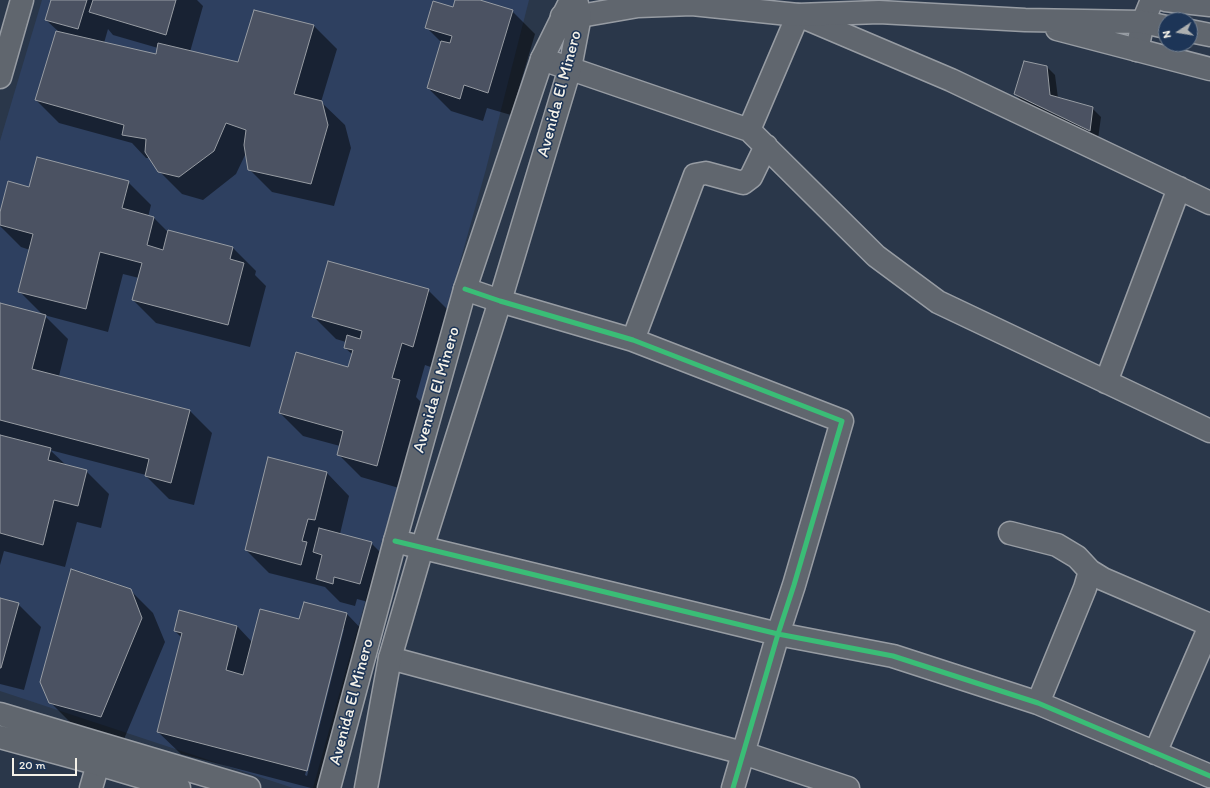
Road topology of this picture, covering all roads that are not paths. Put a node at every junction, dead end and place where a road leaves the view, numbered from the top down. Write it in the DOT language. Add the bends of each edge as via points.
graph roads {
  1 [pos="22,0"];
  2 [pos="1152,0"];
  3 [pos="1165,0"];
  4 [pos="1207,3"];
  5 [pos="572,8"];
  6 [pos="798,15"];
  7 [pos="1025,20"];
  8 [pos="1143,22"];
  9 [pos="1158,25"];
  10 [pos="1198,33"];
  11 [pos="1210,35"];
  12 [pos="1137,50"];
  13 [pos="542,60"];
  14 [pos="570,68"];
  15 [pos="1210,69"];
  16 [pos="0,77"];
  17 [pos="749,130"];
  18 [pos="766,146"];
  19 [pos="1179,188"];
  20 [pos="1210,203"];
  21 [pos="465,288"];
  22 [pos="500,302"];
  23 [pos="633,340"];
  24 [pos="1106,382"];
  25 [pos="1210,431"];
  26 [pos="1010,533"];
  27 [pos="395,541"];
  28 [pos="422,548"];
  29 [pos="1090,571"];
  30 [pos="1210,626"];
  31 [pos="778,634"];
  32 [pos="390,658"];
  33 [pos="357,685"];
  34 [pos="383,692"];
  35 [pos="1038,703"];
  36 [pos="0,714"];
  37 [pos="0,737"];
  38 [pos="1155,752"];
  39 [pos="743,753"];
  40 [pos="98,764"];
  41 [pos="1210,776"];
  42 [pos="91,788"];
  43 [pos="179,788"];
  44 [pos="249,788"];
  45 [pos="329,788"];
  46 [pos="366,788"];
  47 [pos="733,788"];
  48 [pos="848,788"];
  1 -- 16 [label="street"];
  2 -- 8 [label="street"];
  3 -- 4 [label="street"];
  5 -- 6 [label="street" via="692,4"];
  5 -- 13 [label="street, Avenida El Minero"];
  5 -- 14 [label="street, Avenida El Minero"];
  6 -- 7 [label="street" via="879,12"];
  6 -- 17 [label="street"];
  6 -- 19 [label="street" via="951,80"];
  7 -- 8 [label="street"];
  7 -- 12 [label="street"];
  8 -- 9 [label="street"];
  8 -- 12 [label="street"];
  10 -- 11 [label="street"];
  12 -- 15 [label="street"];
  13 -- 14 [label="street"];
  13 -- 21 [label="street, Avenida El Minero"];
  14 -- 17 [label="street"];
  14 -- 22 [label="street, Avenida El Minero"];
  17 -- 18 [label="street"];
  18 -- 23 [label="street" via="751,177 743,182 706,173 695,176"];
  18 -- 24 [label="street" via="876,256 938,302"];
  19 -- 20 [label="street"];
  19 -- 24 [label="street"];
  21 -- 22 [label="street"];
  21 -- 27 [label="street, Avenida El Minero"];
  22 -- 23 [label="street"];
  22 -- 28 [label="street, Avenida El Minero"];
  23 -- 31 [label="street" via="842,421"];
  24 -- 25 [label="street"];
  26 -- 29 [label="street" via="1057,545 1077,557"];
  27 -- 28 [label="street"];
  27 -- 33 [label="street, Avenida El Minero"];
  28 -- 31 [label="street"];
  28 -- 32 [label="street, Avenida El Minero"];
  29 -- 30 [label="street"];
  29 -- 35 [label="street"];
  30 -- 38 [label="street"];
  31 -- 35 [label="street" via="893,656"];
  31 -- 39 [label="street"];
  32 -- 34 [label="street, Avenida El Minero"];
  32 -- 39 [label="street"];
  33 -- 34 [label="street"];
  33 -- 45 [label="street, Avenida El Minero"];
  34 -- 46 [label="street, Avenida El Minero"];
  35 -- 38 [label="street"];
  36 -- 44 [label="street"];
  37 -- 40 [label="street"];
  38 -- 41 [label="street"];
  39 -- 47 [label="street"];
  39 -- 48 [label="street"];
  40 -- 42 [label="street"];
  40 -- 43 [label="street"];
}
